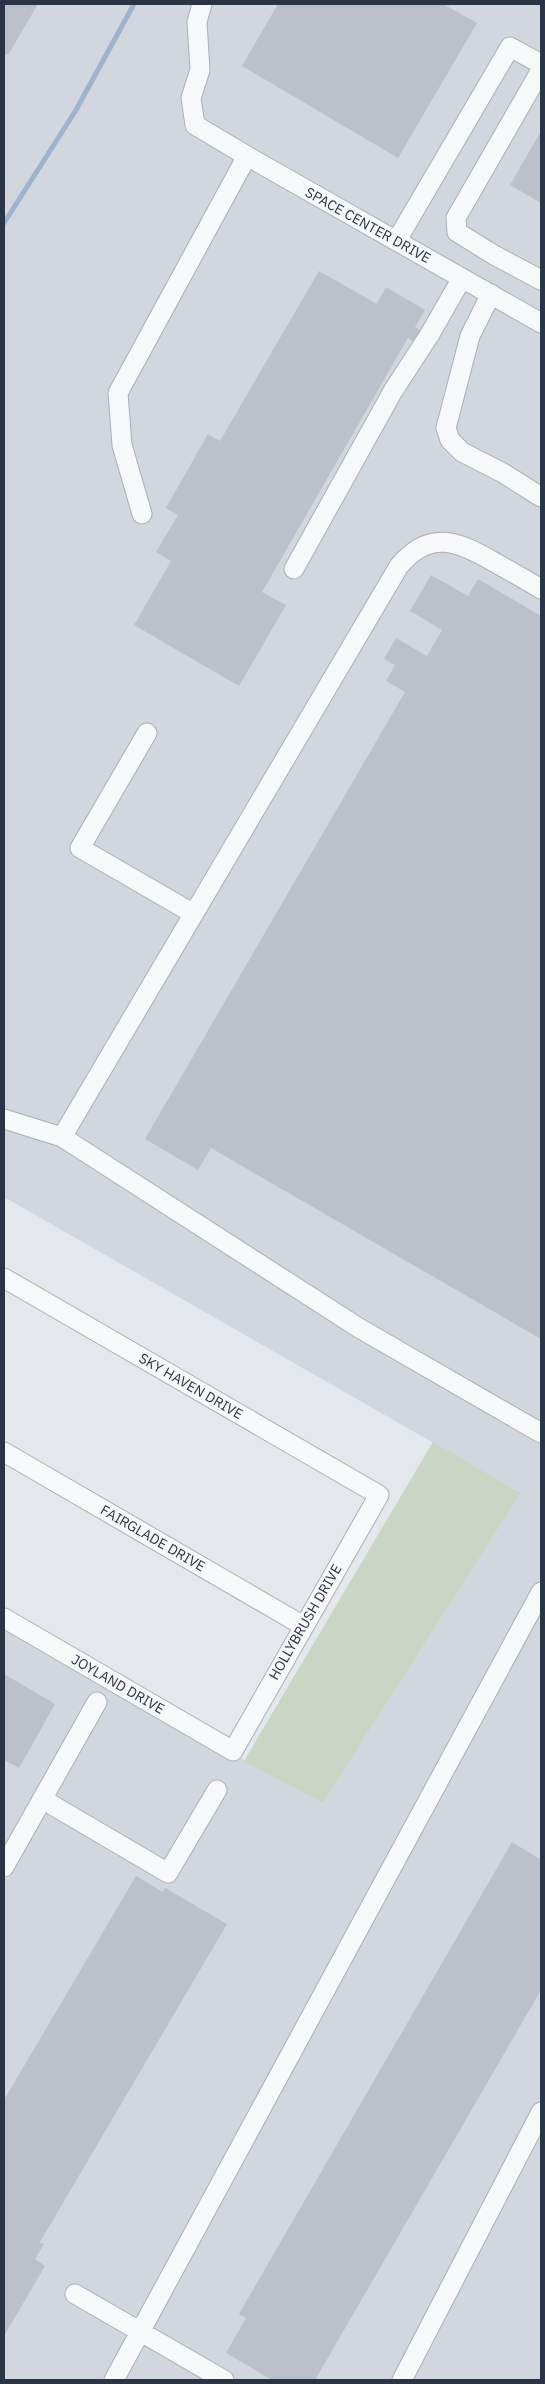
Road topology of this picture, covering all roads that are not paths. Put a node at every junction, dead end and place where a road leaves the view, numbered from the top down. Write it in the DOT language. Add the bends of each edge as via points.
graph roads {
  1 [pos="202,4"];
  2 [pos="541,64"];
  3 [pos="541,70"];
  4 [pos="247,156"];
  5 [pos="397,240"];
  6 [pos="462,278"];
  7 [pos="541,280"];
  8 [pos="491,294"];
  9 [pos="541,323"];
  10 [pos="541,497"];
  11 [pos="142,514"];
  12 [pos="294,569"];
  13 [pos="541,589"];
  14 [pos="147,734"];
  15 [pos="194,914"];
  16 [pos="4,1119"];
  17 [pos="62,1137"];
  18 [pos="4,1278"];
  19 [pos="541,1433"];
  20 [pos="4,1452"];
  21 [pos="378,1494"];
  22 [pos="541,1592"];
  23 [pos="4,1618"];
  24 [pos="302,1625"];
  25 [pos="96,1702"];
  26 [pos="233,1751"];
  27 [pos="218,1790"];
  28 [pos="42,1799"];
  29 [pos="4,1867"];
  30 [pos="541,2112"];
  31 [pos="75,2294"];
  32 [pos="140,2333"];
  33 [pos="114,2380"];
  34 [pos="224,2380"];
  35 [pos="402,2380"];
  1 -- 4 [label="street, SPACE CENTER DRIVE" via="197,22 200,70 191,98 196,125"];
  2 -- 5 [label="street" via="510,47"];
  3 -- 7 [label="street" via="456,218 457,232"];
  4 -- 5 [label="street, SPACE CENTER DRIVE"];
  4 -- 11 [label="street" via="118,393 122,445"];
  5 -- 6 [label="street, SPACE CENTER DRIVE"];
  6 -- 8 [label="street, SPACE CENTER DRIVE"];
  6 -- 12 [label="street" via="393,391"];
  8 -- 9 [label="street, SPACE CENTER DRIVE"];
  8 -- 10 [label="street" via="470,336 446,428 450,440 462,452"];
  13 -- 15 [label="street" via="457,542 440,541 409,554"];
  14 -- 15 [label="street" via="80,848"];
  15 -- 17 [label="street"];
  16 -- 17 [label="street"];
  17 -- 19 [label="street" via="359,1328"];
  18 -- 21 [label="street, SKY HAVEN DRIVE"];
  20 -- 24 [label="street, FAIRGLADE DRIVE"];
  21 -- 24 [label="street, HOLLYBRUSH DRIVE"];
  22 -- 32 [label="street"];
  23 -- 26 [label="street, JOYLAND DRIVE"];
  24 -- 26 [label="street, HOLLYBRUSH DRIVE"];
  25 -- 28 [label="street"];
  27 -- 28 [label="street" via="168,1873"];
  28 -- 29 [label="street"];
  30 -- 35 [label="street"];
  31 -- 32 [label="street"];
  32 -- 33 [label="street"];
  32 -- 34 [label="street"];
}
